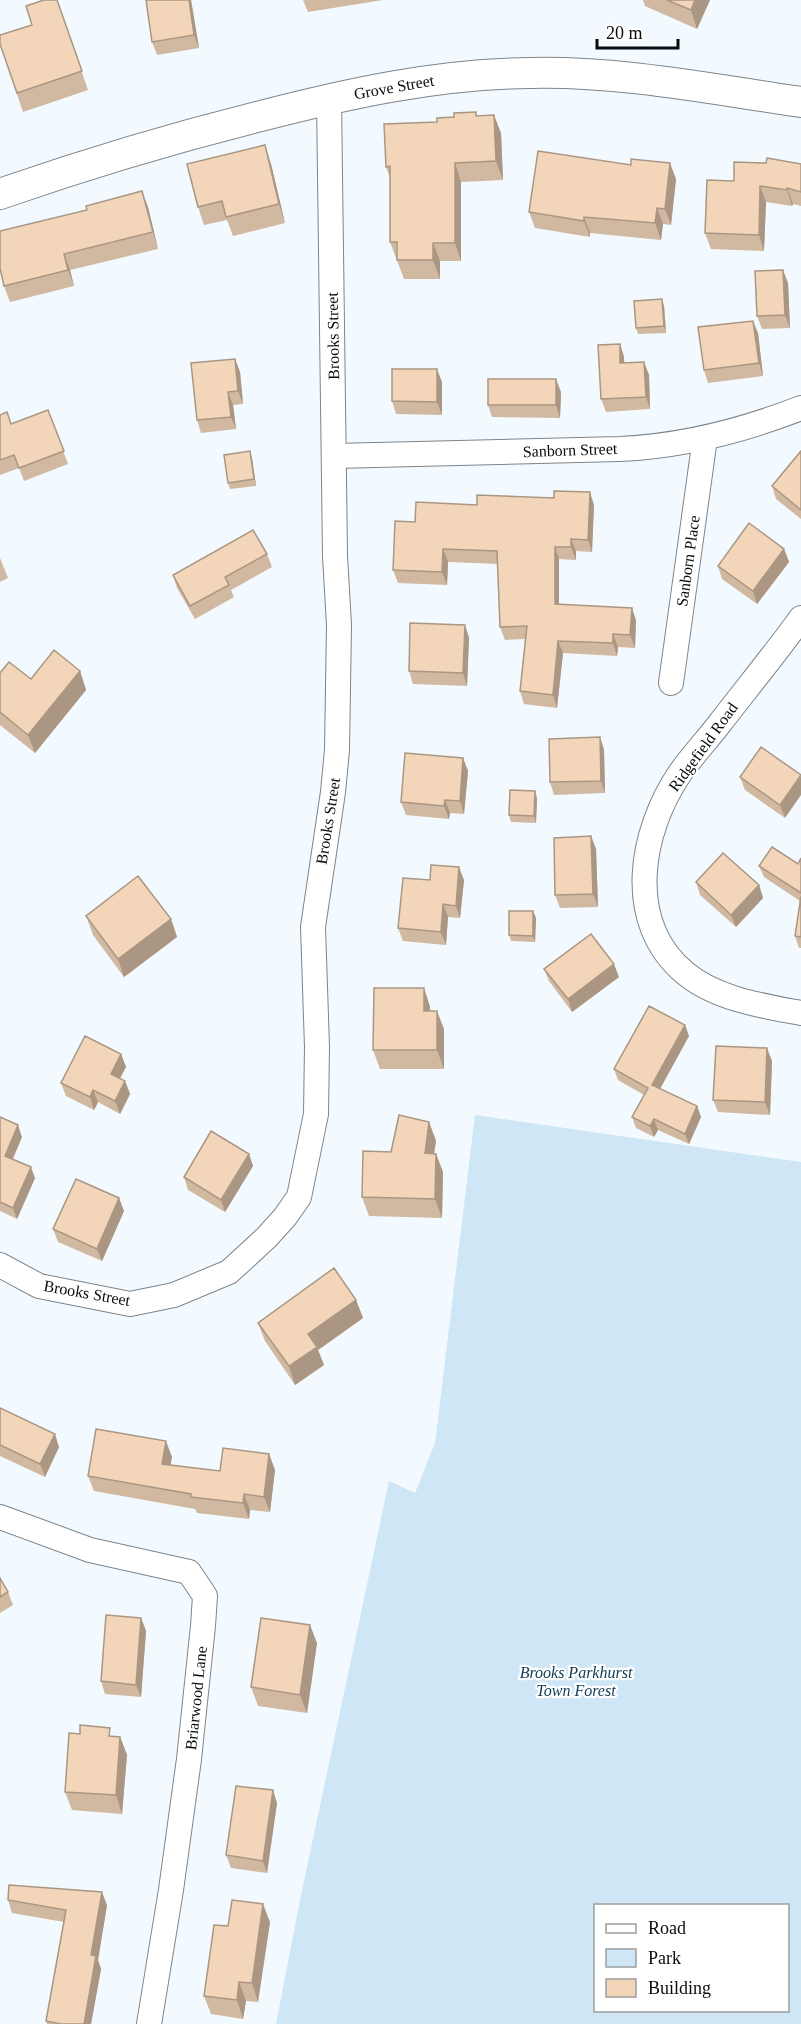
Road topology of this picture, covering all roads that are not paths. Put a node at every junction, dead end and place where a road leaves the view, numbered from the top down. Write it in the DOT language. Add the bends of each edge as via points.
graph roads {
  1 [pos="330,99"];
  2 [pos="801,102"];
  3 [pos="0,194"];
  4 [pos="801,408"];
  5 [pos="705,438"];
  6 [pos="334,456"];
  7 [pos="801,618"];
  8 [pos="671,683"];
  9 [pos="801,1013"];
  10 [pos="0,1265"];
  11 [pos="0,1517"];
  12 [pos="149,2024"];
  1 -- 2 [label="street, Grove Street" via="416,82 531,73 611,76"];
  1 -- 3 [label="street, Grove Street" via="179,136"];
  1 -- 6 [label="street, Brooks Street"];
  4 -- 5 [label="street, Sanborn Street"];
  5 -- 6 [label="street, Sanborn Street" via="643,448"];
  5 -- 8 [label="street, Sanborn Place"];
  6 -- 10 [label="street, Brooks Street" via="339,625 337,750 313,927 316,1114 299,1197 266,1238 229,1272 174,1294 130,1304 39,1286"];
  7 -- 9 [label="street, Ridgefield Road" via="680,774 649,839 644,879 653,929 662,947 687,974 740,999"];
  11 -- 12 [label="street, Briarwood Lane" via="90,1550 189,1572 205,1596 189,1759"];
}
